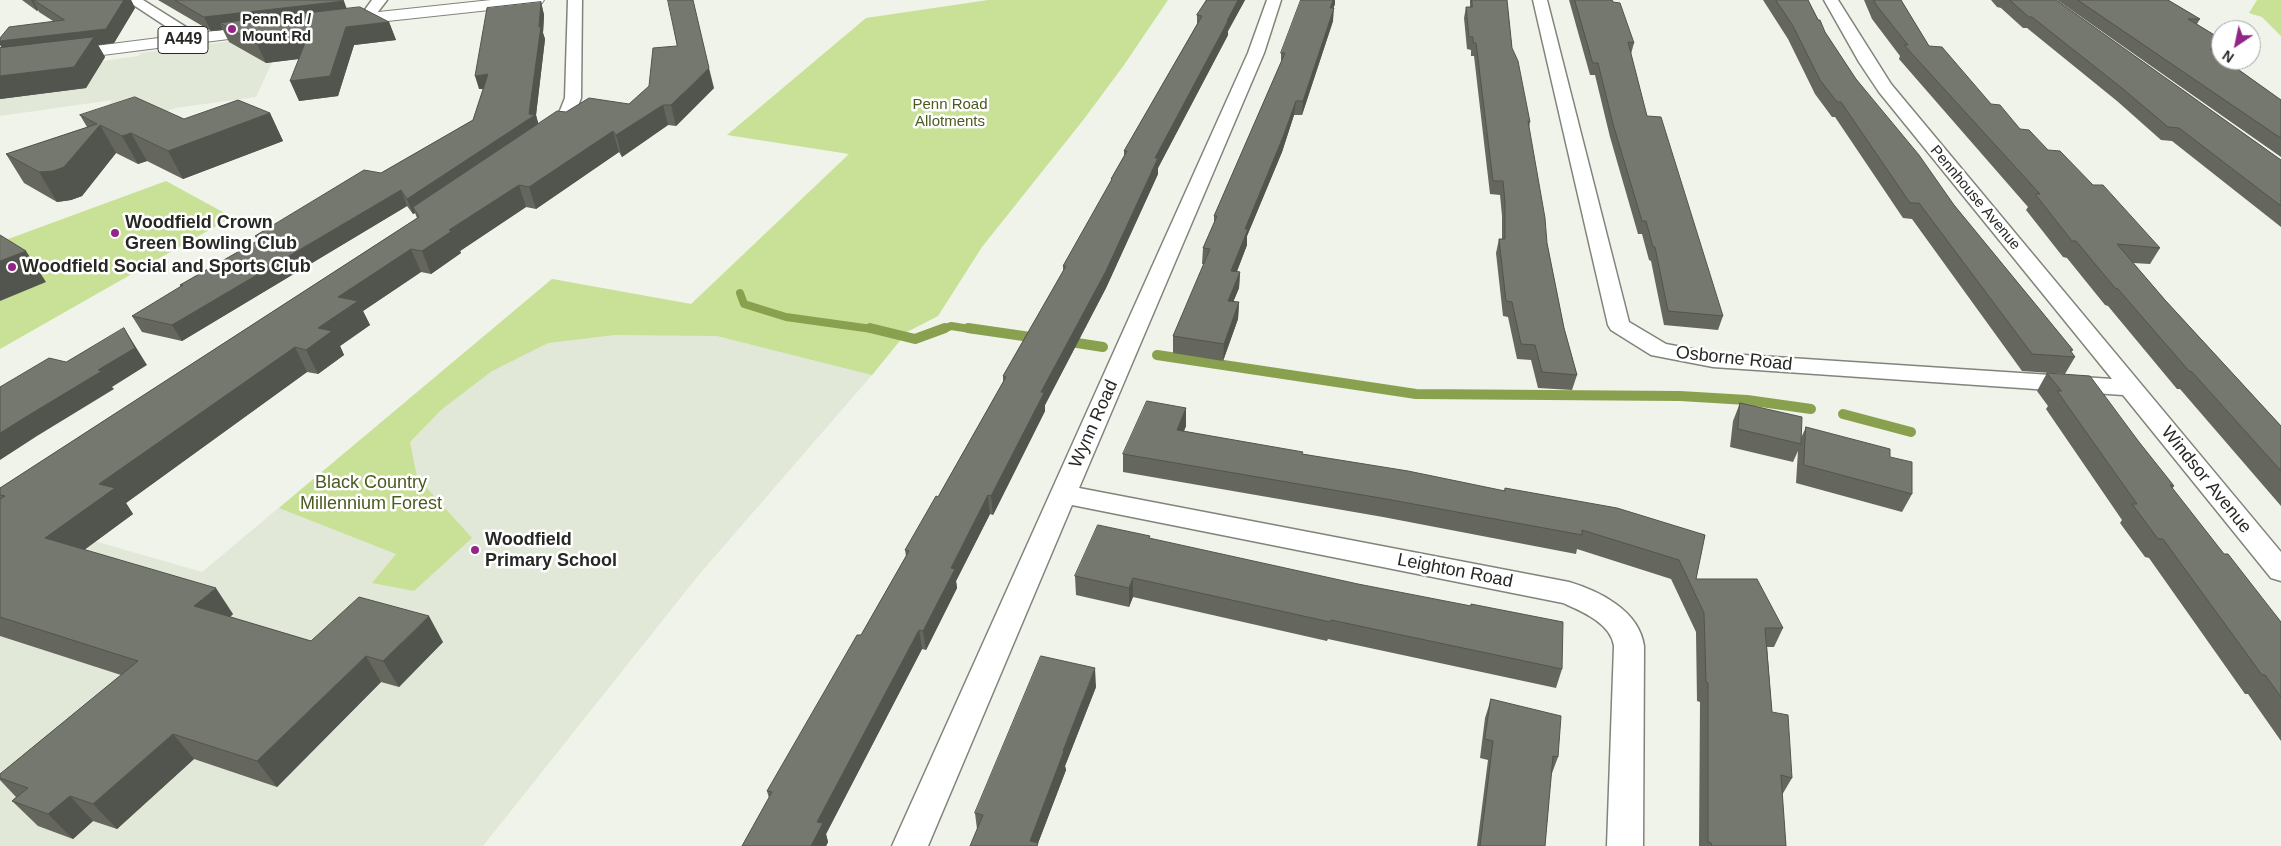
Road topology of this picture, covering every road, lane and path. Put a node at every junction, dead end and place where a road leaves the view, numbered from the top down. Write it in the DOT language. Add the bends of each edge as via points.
graph roads {
  1 [pos="133,0"];
  2 [pos="380,0"];
  3 [pos="536,0"];
  4 [pos="575,0"];
  5 [pos="1274,0"];
  6 [pos="1540,0"];
  7 [pos="1831,0"];
  8 [pos="366,18"];
  9 [pos="320,23"];
  10 [pos="277,28"];
  11 [pos="184,40"];
  12 [pos="0,63"];
  13 [pos="532,145"];
  14 [pos="2130,388"];
  15 [pos="1063,494"];
  16 [pos="2281,571"];
  17 [pos="910,846"];
  18 [pos="1625,846"];
  1 -- 11 [label="street" via="181,30"];
  2 -- 8 [label="street"];
  3 -- 8 [label="highway"];
  4 -- 13 [label="street" via="570,110 565,120"];
  5 -- 15 [label="street, Wynn Road" via="1256,53"];
  6 -- 14 [label="street, Osborne Road" via="1619,325 1659,350 1713,360"];
  7 -- 14 [label="street, Pennhouse Avenue" via="1885,88"];
  8 -- 9 [label="highway"];
  10 -- 11 [label="highway, A449"];
  11 -- 12 [label="highway, A449"];
  14 -- 16 [label="street, Windsor Avenue"];
  15 -- 17 [label="street, Wynn Road"];
  15 -- 18 [label="street, Leighton Road" via="1568,593 1594,604 1627,636 1630,656"];
}
